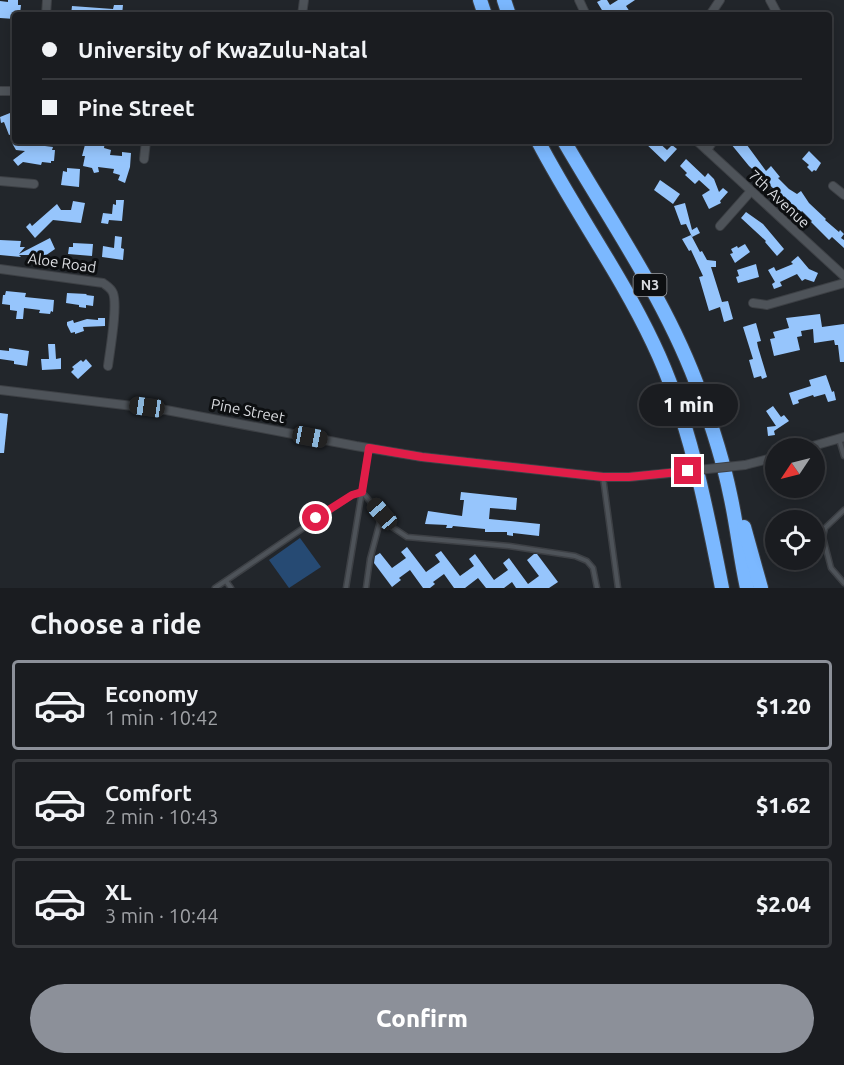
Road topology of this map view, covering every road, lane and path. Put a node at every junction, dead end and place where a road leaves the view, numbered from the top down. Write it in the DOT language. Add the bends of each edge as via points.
graph roads {
  1 [pos="146,144"];
  2 [pos="540,144"];
  3 [pos="566,144"];
  4 [pos="700,144"];
  5 [pos="711,144"];
  6 [pos="707,150"];
  7 [pos="144,159"];
  8 [pos="0,181"];
  9 [pos="34,184"];
  10 [pos="833,186"];
  11 [pos="751,191"];
  12 [pos="844,195"];
  13 [pos="720,226"];
  14 [pos="0,268"];
  15 [pos="844,276"];
  16 [pos="844,283"];
  17 [pos="753,303"];
  18 [pos="108,366"];
  19 [pos="0,390"];
  20 [pos="841,438"];
  21 [pos="825,443"];
  22 [pos="369,448"];
  23 [pos="844,456"];
  24 [pos="765,460"];
  25 [pos="603,477"];
  26 [pos="362,492"];
  27 [pos="731,495"];
  28 [pos="703,500"];
  29 [pos="844,510"];
  30 [pos="382,514"];
  31 [pos="226,581"];
  32 [pos="844,583"];
  33 [pos="215,588"];
  34 [pos="231,588"];
  35 [pos="346,588"];
  36 [pos="366,588"];
  37 [pos="597,588"];
  38 [pos="618,588"];
  39 [pos="713,588"];
  40 [pos="722,588"];
  41 [pos="747,588"];
  42 [pos="761,588"];
  1 -- 7 [label="street"];
  2 -- 28 [label="highway, N3" via="653,342 679,404"];
  3 -- 27 [label="highway, N3" via="678,339 710,420"];
  4 -- 6 [label="street, 7th Avenue"];
  5 -- 6 [label="street"];
  6 -- 11 [label="street, 7th Avenue"];
  8 -- 9 [label="street"];
  10 -- 12 [label="street"];
  11 -- 13 [label="street"];
  11 -- 15 [label="street, 7th Avenue"];
  14 -- 18 [label="street, Aloe Road" via="109,287 115,305"];
  16 -- 17 [label="street" via="767,305"];
  19 -- 22 [label="street, Pine Street" via="166,410"];
  20 -- 21 [label="street"];
  20 -- 23 [label="lane"];
  22 -- 25 [label="street, Pine Street"];
  22 -- 26 [label="lane"];
  24 -- 25 [label="street, Pine Street, bridge" via="745,465"];
  25 -- 38 [label="lane"];
  26 -- 30 [label="lane"];
  26 -- 31 [label="lane"];
  26 -- 35 [label="lane"];
  27 -- 41 [label="highway, N3"];
  27 -- 42 [label="highway"];
  28 -- 39 [label="highway" via="700,512"];
  28 -- 40 [label="highway, N3"];
  29 -- 32 [label="lane" via="825,528 823,537 831,568"];
  30 -- 36 [label="lane"];
  30 -- 37 [label="lane" via="407,537 575,556 593,568"];
  31 -- 33 [label="lane"];
  31 -- 34 [label="lane"];
}
